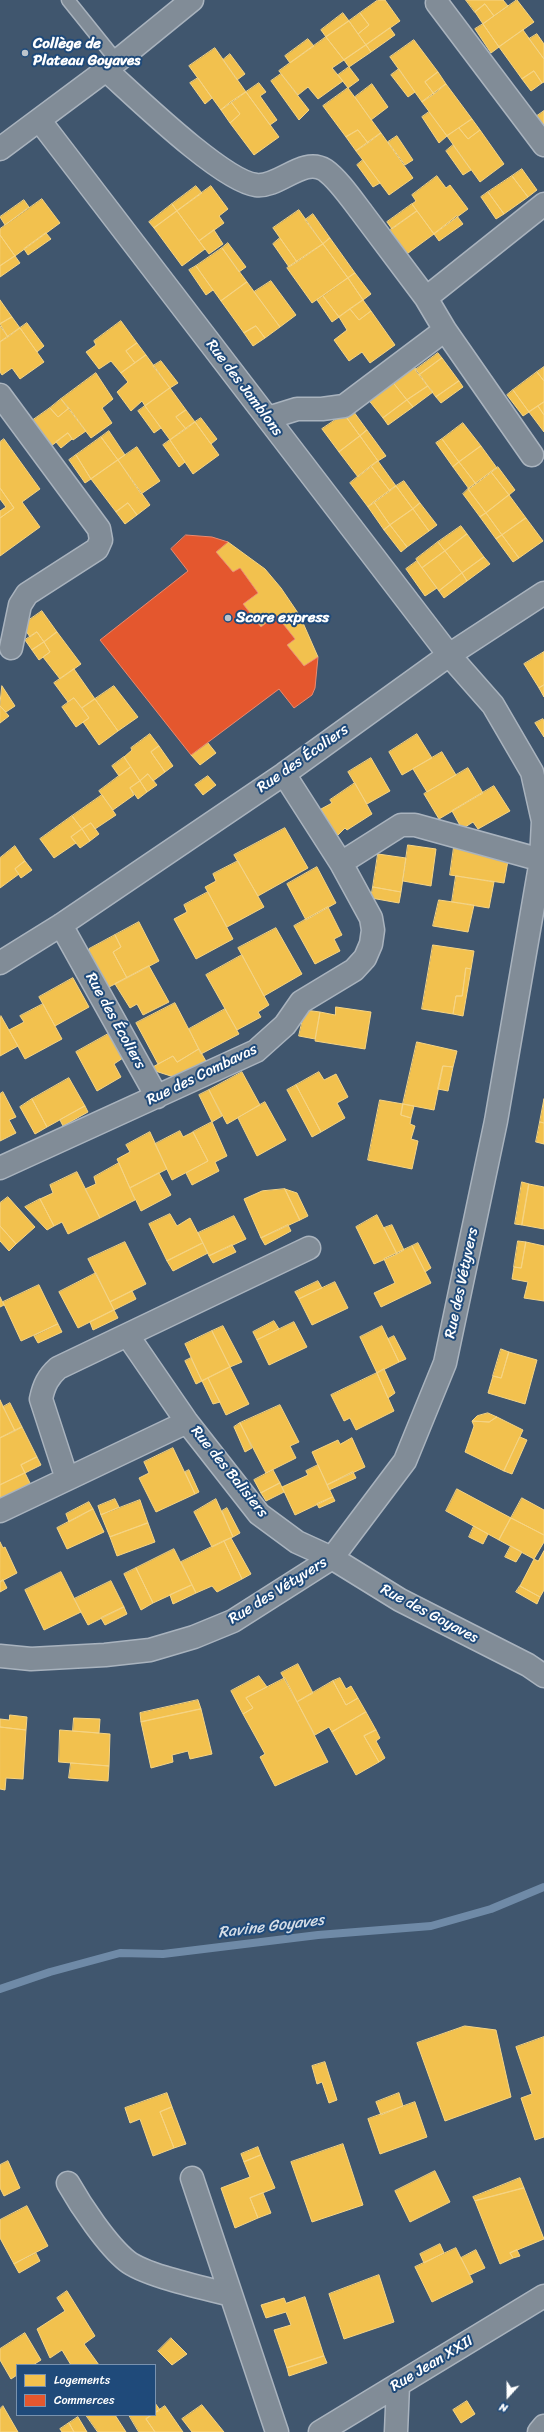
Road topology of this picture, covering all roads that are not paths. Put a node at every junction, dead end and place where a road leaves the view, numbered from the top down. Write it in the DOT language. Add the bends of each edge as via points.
graph roads {
  1 [pos="68,0"];
  2 [pos="192,0"];
  3 [pos="437,4"];
  4 [pos="112,66"];
  5 [pos="40,121"];
  6 [pos="544,145"];
  7 [pos="0,149"];
  8 [pos="542,211"];
  9 [pos="426,298"];
  10 [pos="445,330"];
  11 [pos="0,395"];
  12 [pos="268,418"];
  13 [pos="532,455"];
  14 [pos="544,593"];
  15 [pos="11,648"];
  16 [pos="448,655"];
  17 [pos="284,774"];
  18 [pos="544,821"];
  19 [pos="540,860"];
  20 [pos="341,863"];
  21 [pos="61,925"];
  22 [pos="0,963"];
  23 [pos="157,1097"];
  24 [pos="0,1168"];
  25 [pos="310,1248"];
  26 [pos="128,1336"];
  27 [pos="188,1422"];
  28 [pos="67,1479"];
  29 [pos="0,1511"];
  30 [pos="332,1558"];
  31 [pos="0,1656"];
  32 [pos="536,1671"];
  33 [pos="192,2178"];
  34 [pos="68,2183"];
  35 [pos="231,2295"];
  36 [pos="544,2296"];
  37 [pos="398,2385"];
  38 [pos="544,2426"];
  39 [pos="277,2432"];
  40 [pos="320,2432"];
  41 [pos="396,2432"];
  42 [pos="539,2432"];
  1 -- 4 [label="lane"];
  2 -- 4 [label="street"];
  3 -- 6 [label="street"];
  4 -- 5 [label="street"];
  4 -- 9 [label="street" via="183,138 229,173 256,185 277,182 303,169 314,167 325,170 348,194"];
  5 -- 7 [label="street"];
  5 -- 12 [label="street, Rue des Jamblons"];
  8 -- 9 [label="street"];
  9 -- 10 [label="street"];
  10 -- 12 [label="street" via="344,406 322,410 296,409"];
  10 -- 13 [label="street"];
  11 -- 15 [label="street" via="100,528 101,540 97,549 27,594 20,605"];
  12 -- 16 [label="street, Rue des Jamblons"];
  14 -- 16 [label="street, Rue des Écoliers"];
  16 -- 17 [label="street, Rue des Écoliers"];
  16 -- 18 [label="street, Rue des Vétyvers" via="493,705 532,772"];
  17 -- 20 [label="street, Rue des Combavas"];
  17 -- 21 [label="street, Rue des Écoliers"];
  18 -- 19 [label="street, Rue des Vétyvers"];
  19 -- 20 [label="street" via="415,824 401,825"];
  19 -- 30 [label="street, Rue des Vétyvers" via="496,1121 445,1363 404,1460"];
  20 -- 23 [label="street, Rue des Combavas" via="371,918 372,937 365,958 354,970 301,1002 285,1025 256,1050"];
  21 -- 22 [label="street, Rue des Écoliers"];
  21 -- 23 [label="street, Rue des Écoliers"];
  23 -- 24 [label="street, Rue des Combavas"];
  25 -- 26 [label="street"];
  26 -- 27 [label="street, Rue des Balisiers"];
  26 -- 28 [label="street" via="58,1368 43,1387 41,1399"];
  27 -- 28 [label="street, Rue des Balisiers"];
  27 -- 30 [label="street, Rue des Balisiers" via="259,1514 297,1542"];
  28 -- 29 [label="street, Rue des Balisiers"];
  30 -- 31 [label="street, Rue des Vétyvers" via="233,1621 158,1648 105,1655 31,1659"];
  30 -- 32 [label="street, Rue des Goyaves" via="400,1600"];
  33 -- 35 [label="street"];
  34 -- 35 [label="street" via="83,2210 127,2261 143,2270"];
  35 -- 39 [label="street"];
  36 -- 37 [label="street, Rue Jean XXII"];
  37 -- 40 [label="street, Rue Jean XXII"];
  37 -- 41 [label="street"];
  38 -- 42 [label="street"];
}
